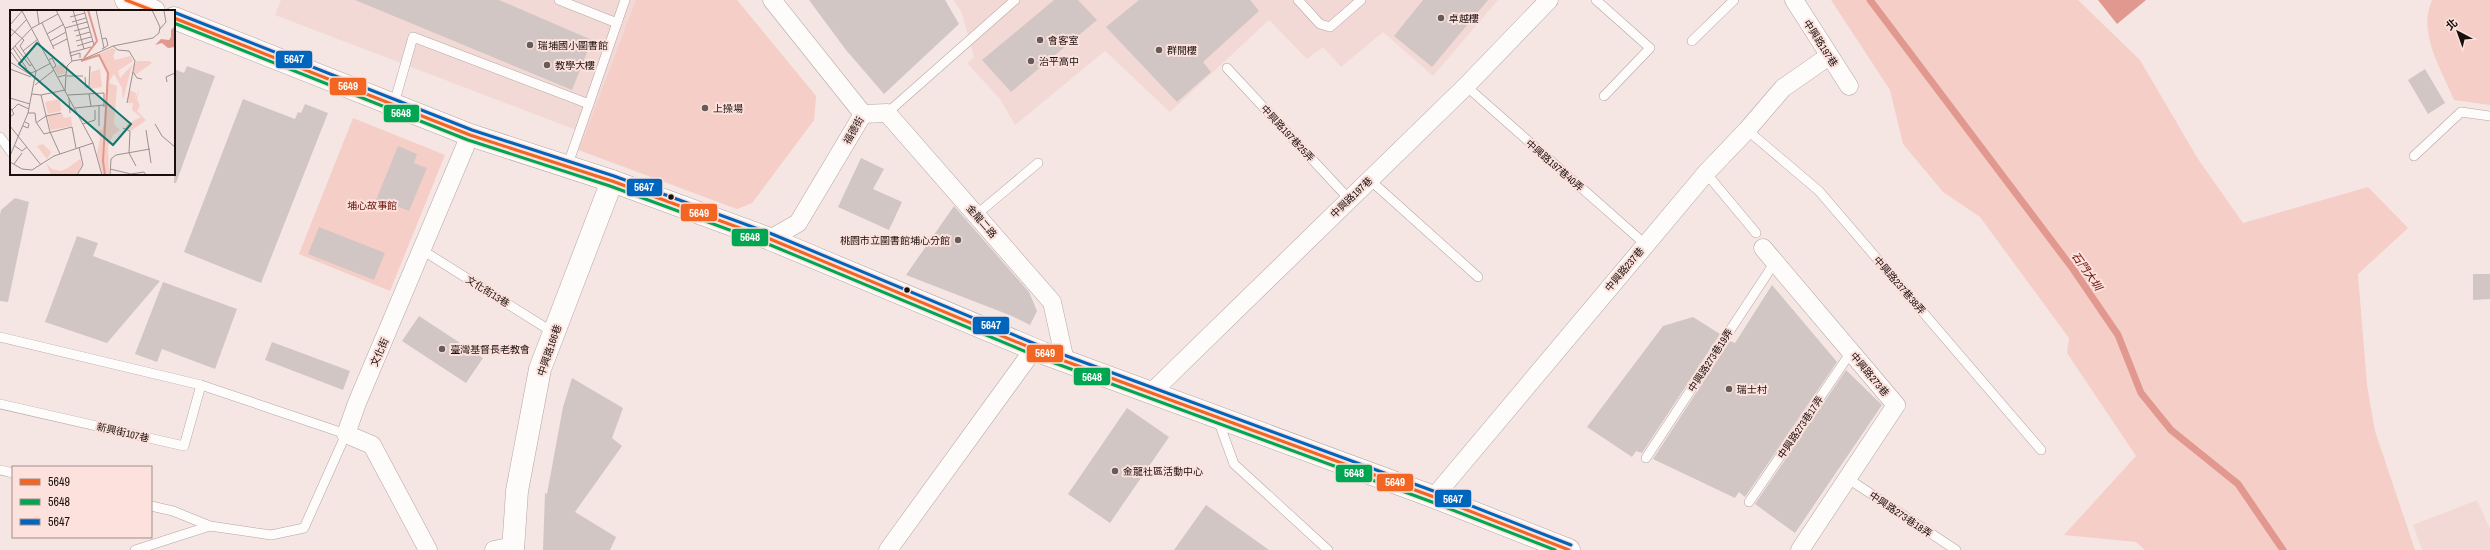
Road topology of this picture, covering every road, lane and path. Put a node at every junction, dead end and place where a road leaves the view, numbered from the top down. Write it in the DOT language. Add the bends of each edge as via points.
graph roads {
  1 [pos="126,0"];
  2 [pos="559,0"];
  3 [pos="625,0"];
  4 [pos="772,0"];
  5 [pos="1015,0"];
  6 [pos="1298,0"];
  7 [pos="1361,0"];
  8 [pos="1549,0"];
  9 [pos="1596,0"];
  10 [pos="1734,0"];
  11 [pos="1794,0"];
  12 [pos="151,10"];
  13 [pos="175,18"];
  14 [pos="617,23"];
  15 [pos="1692,41"];
  16 [pos="1829,56"];
  17 [pos="1227,68"];
  18 [pos="1466,86"];
  19 [pos="1849,86"];
  20 [pos="1604,96"];
  21 [pos="394,104"];
  22 [pos="589,104"];
  23 [pos="887,113"];
  24 [pos="863,114"];
  25 [pos="2490,116"];
  26 [pos="1748,130"];
  27 [pos="470,134"];
  28 [pos="0,137"];
  29 [pos="10,151"];
  30 [pos="2414,156"];
  31 [pos="1038,163"];
  32 [pos="567,168"];
  33 [pos="1706,173"];
  34 [pos="1370,180"];
  35 [pos="612,181"];
  36 [pos="1349,198"];
  37 [pos="976,215"];
  38 [pos="770,239"];
  39 [pos="1759,241"];
  40 [pos="1645,244"];
  41 [pos="422,250"];
  42 [pos="1775,262"];
  43 [pos="1478,277"];
  44 [pos="554,333"];
  45 [pos="0,337"];
  46 [pos="1034,349"];
  47 [pos="1851,352"];
  48 [pos="1065,361"];
  49 [pos="201,385"];
  50 [pos="1152,392"];
  51 [pos="0,404"];
  52 [pos="1216,417"];
  53 [pos="346,434"];
  54 [pos="2041,450"];
  55 [pos="1646,458"];
  56 [pos="0,470"];
  57 [pos="12,473"];
  58 [pos="1847,478"];
  59 [pos="1434,497"];
  60 [pos="1749,502"];
  61 [pos="152,506"];
  62 [pos="210,526"];
  63 [pos="507,549"];
  64 [pos="136,550"];
  65 [pos="428,550"];
  66 [pos="888,550"];
  67 [pos="1328,550"];
  68 [pos="1569,550"];
  69 [pos="1800,550"];
  70 [pos="1956,550"];
  1 -- 12 [label="street"];
  2 -- 14 [label="lane"];
  3 -- 14 [label="lane"];
  4 -- 24 [label="street, 福德街"];
  5 -- 23 [label="lane"];
  6 -- 7 [label="lane" via="1320,24 1330,27"];
  8 -- 18 [label="street, 中興路197巷"];
  9 -- 20 [label="lane" via="1650,48"];
  10 -- 15 [label="lane"];
  11 -- 16 [label="street, 中興路197巷"];
  13 -- 21 [label="street"];
  14 -- 22 [label="lane"];
  16 -- 19 [label="street, 中興路197巷"];
  16 -- 26 [label="street, 中興路237巷" via="1783,88"];
  17 -- 36 [label="lane, 中興路197巷25弄"];
  18 -- 34 [label="street, 中興路197巷"];
  18 -- 40 [label="lane, 中興路197巷40弄"];
  21 -- 22 [label="lane" via="413,37"];
  21 -- 27 [label="street"];
  22 -- 32 [label="lane"];
  23 -- 24 [label="street"];
  23 -- 37 [label="street, 金龍二路"];
  24 -- 38 [label="street, 福德街" via="798,223"];
  25 -- 30 [label="lane" via="2461,112"];
  26 -- 33 [label="street, 中興路237巷"];
  26 -- 54 [label="lane, 中興路237巷38弄" via="1820,191"];
  27 -- 32 [label="street"];
  27 -- 41 [label="street, 文化街"];
  28 -- 29 [label="lane"];
  31 -- 37 [label="lane"];
  32 -- 35 [label="street"];
  33 -- 39 [label="lane"];
  33 -- 40 [label="street, 中興路237巷"];
  34 -- 36 [label="street, 中興路197巷"];
  34 -- 43 [label="lane"];
  35 -- 38 [label="street"];
  35 -- 44 [label="street, 中興路166巷"];
  36 -- 50 [label="street, 中興路197巷"];
  37 -- 48 [label="street, 金龍二路" via="1052,302"];
  38 -- 46 [label="street"];
  39 -- 42 [label="street, 中興路273巷"];
  40 -- 59 [label="street, 中興路237巷"];
  41 -- 44 [label="lane, 文化街13巷"];
  41 -- 53 [label="street, 文化街"];
  42 -- 47 [label="street, 中興路273巷"];
  42 -- 55 [label="lane, 中興路273巷19弄"];
  44 -- 63 [label="street, 中興路166巷" via="540,369"];
  45 -- 49 [label="lane"];
  46 -- 48 [label="street"];
  46 -- 66 [label="street"];
  47 -- 58 [label="street, 中興路273巷" via="1896,405"];
  47 -- 60 [label="lane, 中興路273巷17弄"];
  48 -- 50 [label="street"];
  49 -- 51 [label="lane, 新興街107巷" via="184,446"];
  49 -- 53 [label="lane"];
  50 -- 52 [label="street"];
  52 -- 59 [label="street"];
  52 -- 67 [label="lane" via="1234,464"];
  53 -- 62 [label="lane" via="304,528 271,535"];
  53 -- 65 [label="street" via="372,445"];
  56 -- 57 [label="lane"];
  58 -- 69 [label="street, 中興路273巷"];
  58 -- 70 [label="lane, 中興路273巷18弄"];
  59 -- 68 [label="street"];
  61 -- 62 [label="lane"];
  62 -- 64 [label="lane"];
}
